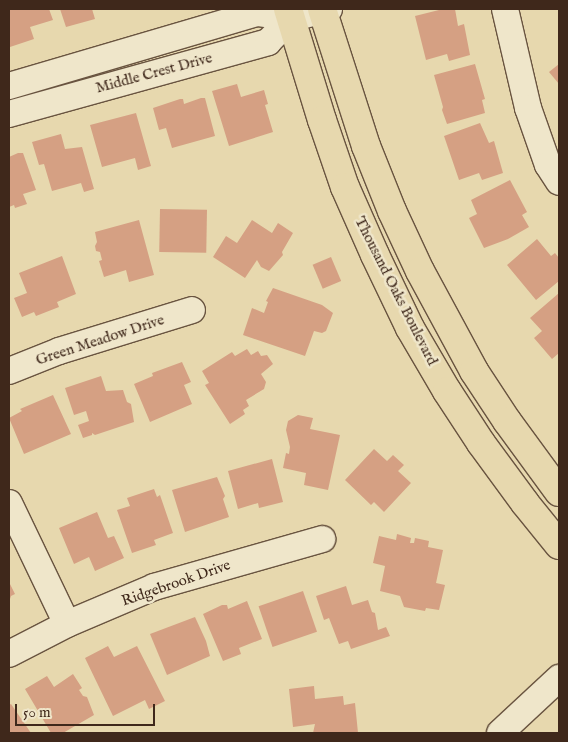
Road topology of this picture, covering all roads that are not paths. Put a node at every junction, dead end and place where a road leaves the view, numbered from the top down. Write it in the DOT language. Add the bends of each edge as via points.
graph roads {
  1 [pos="324,9"];
  2 [pos="505,9"];
  3 [pos="290,13"];
  4 [pos="9,86"];
  5 [pos="9,114"];
  6 [pos="559,182"];
  7 [pos="192,310"];
  8 [pos="9,371"];
  9 [pos="559,492"];
  10 [pos="9,503"];
  11 [pos="322,539"];
  12 [pos="559,545"];
  13 [pos="67,624"];
  14 [pos="9,654"];
  15 [pos="559,678"];
  16 [pos="500,733"];
  1 -- 3 [label="street, Middle Crest Drive"];
  1 -- 9 [label="main road, Thousand Oaks Boulevard" via="366,146 420,271 474,371"];
  2 -- 6 [label="street" via="528,108 548,165"];
  3 -- 4 [label="street, Middle Crest Drive" via="257,13"];
  3 -- 5 [label="street, Middle Crest Drive" via="268,42"];
  3 -- 12 [label="main road, Thousand Oaks Boulevard" via="346,187 410,328 481,443"];
  7 -- 8 [label="street, Green Meadow Drive" via="58,351"];
  10 -- 13 [label="street"];
  11 -- 13 [label="street, Ridgebrook Drive" via="154,587"];
  13 -- 14 [label="street, Ridgebrook Drive"];
  15 -- 16 [label="street"];
}
